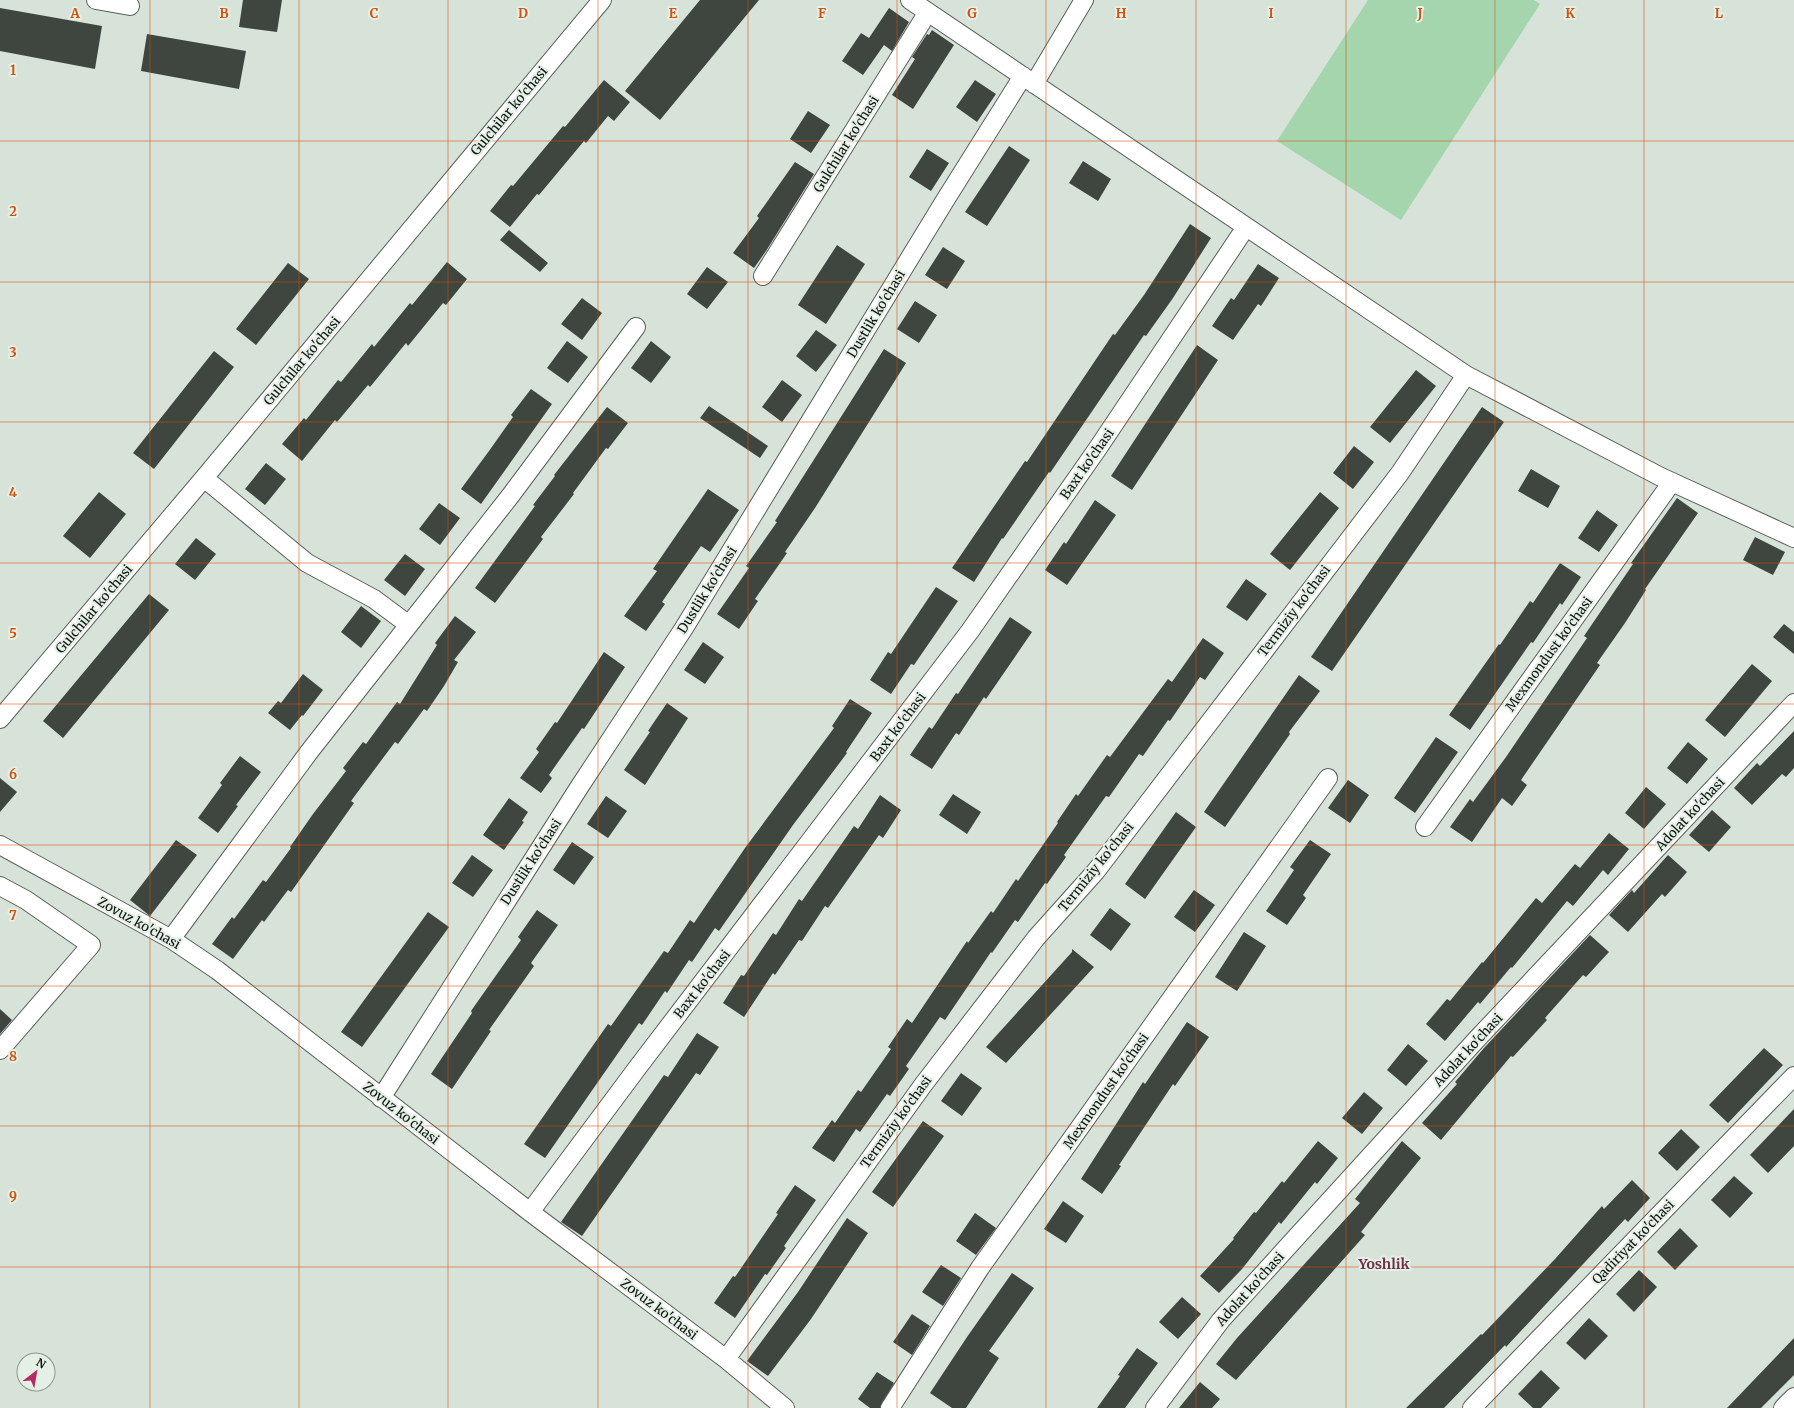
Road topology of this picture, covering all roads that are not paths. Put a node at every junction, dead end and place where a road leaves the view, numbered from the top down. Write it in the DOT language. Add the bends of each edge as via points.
graph roads {
  1 [pos="96,0"];
  2 [pos="602,0"];
  3 [pos="910,0"];
  4 [pos="1084,0"];
  5 [pos="130,6"];
  6 [pos="928,12"];
  7 [pos="1028,80"];
  8 [pos="1246,227"];
  9 [pos="763,276"];
  10 [pos="636,327"];
  11 [pos="1466,376"];
  12 [pos="204,478"];
  13 [pos="1672,482"];
  14 [pos="1794,538"];
  15 [pos="409,625"];
  16 [pos="1794,703"];
  17 [pos="0,719"];
  18 [pos="1328,778"];
  19 [pos="1425,827"];
  20 [pos="0,845"];
  21 [pos="0,886"];
  22 [pos="171,939"];
  23 [pos="0,1050"];
  24 [pos="1794,1076"];
  25 [pos="381,1098"];
  26 [pos="530,1212"];
  27 [pos="726,1359"];
  28 [pos="1794,1396"];
  29 [pos="785,1408"];
  30 [pos="890,1408"];
  31 [pos="1155,1408"];
  32 [pos="1472,1408"];
  33 [pos="1783,1408"];
  1 -- 5 [label="street"];
  2 -- 12 [label="street, Gulchilar ko'chasi"];
  3 -- 6 [label="street"];
  4 -- 7 [label="street, Dustlik ko'chasi"];
  6 -- 7 [label="street"];
  6 -- 9 [label="street, Gulchilar ko'chasi"];
  7 -- 8 [label="street"];
  7 -- 25 [label="street, Dustlik ko'chasi" via="944,202 684,628"];
  8 -- 11 [label="street"];
  8 -- 26 [label="street, Baxt ko'chasi" via="1098,448 970,631"];
  10 -- 15 [label="street" via="511,495"];
  11 -- 13 [label="street"];
  11 -- 27 [label="street, Termiziy ko'chasi" via="1400,473 1101,865 1036,938 923,1085"];
  12 -- 15 [label="street" via="307,563 374,599"];
  12 -- 17 [label="street, Gulchilar ko'chasi"];
  13 -- 14 [label="street"];
  13 -- 19 [label="street, Mexmondust ko'chasi"];
  15 -- 22 [label="street" via="309,752"];
  16 -- 31 [label="street, Adolat ko'chasi" via="1477,1039 1221,1320"];
  18 -- 30 [label="street, Mexmondust ko'chasi" via="980,1268"];
  20 -- 22 [label="street, Zovuz ko'chasi"];
  21 -- 23 [label="street" via="26,900 91,945"];
  22 -- 25 [label="street, Zovuz ko'chasi" via="217,970"];
  24 -- 32 [label="street, Qadiriyat ko'chasi"];
  25 -- 26 [label="street, Zovuz ko'chasi"];
  26 -- 27 [label="street, Zovuz ko'chasi"];
  27 -- 29 [label="street, Zovuz ko'chasi"];
  28 -- 33 [label="street"];
}
